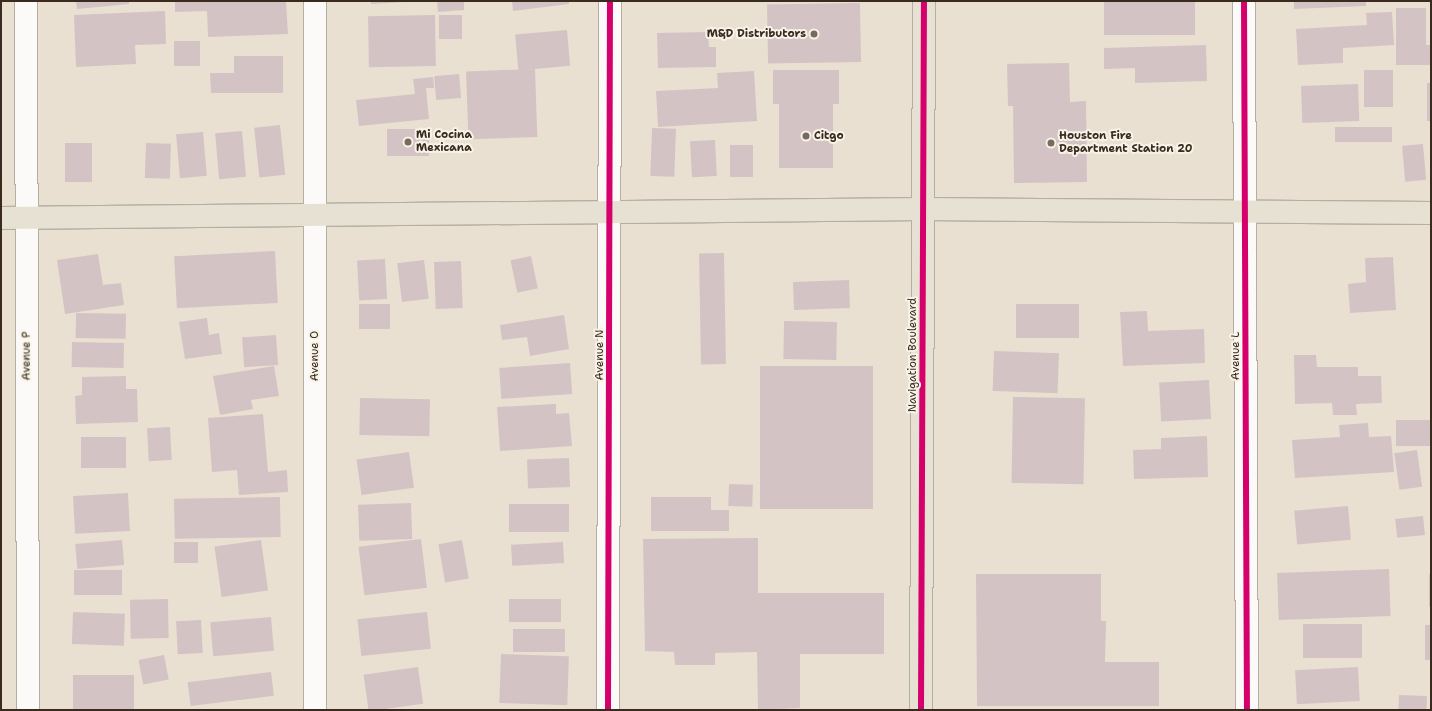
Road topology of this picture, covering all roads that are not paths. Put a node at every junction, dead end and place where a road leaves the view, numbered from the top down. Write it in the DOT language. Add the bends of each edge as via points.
graph roads {
  1 [pos="26,1"];
  2 [pos="315,1"];
  3 [pos="610,1"];
  4 [pos="924,1"];
  5 [pos="1244,1"];
  6 [pos="924,209"];
  7 [pos="610,212"];
  8 [pos="1244,212"];
  9 [pos="1431,213"];
  10 [pos="316,216"];
  11 [pos="1,218"];
  12 [pos="26,218"];
  13 [pos="28,710"];
  14 [pos="315,710"];
  15 [pos="608,710"];
  16 [pos="920,710"];
  17 [pos="1247,710"];
  1 -- 12 [label="street, Avenue P"];
  2 -- 10 [label="street, Avenue O"];
  3 -- 7 [label="street, Avenue N"];
  4 -- 6 [label="main road, Navigation Boulevard"];
  5 -- 8 [label="street, Avenue L"];
  6 -- 7 [label="main road"];
  6 -- 8 [label="main road"];
  6 -- 16 [label="main road, Navigation Boulevard"];
  7 -- 10 [label="main road"];
  7 -- 15 [label="street, Avenue N"];
  8 -- 9 [label="main road"];
  8 -- 17 [label="street, Avenue L"];
  10 -- 12 [label="main road"];
  10 -- 14 [label="street, Avenue O"];
  11 -- 12 [label="main road"];
  12 -- 13 [label="street, Avenue P"];
}
